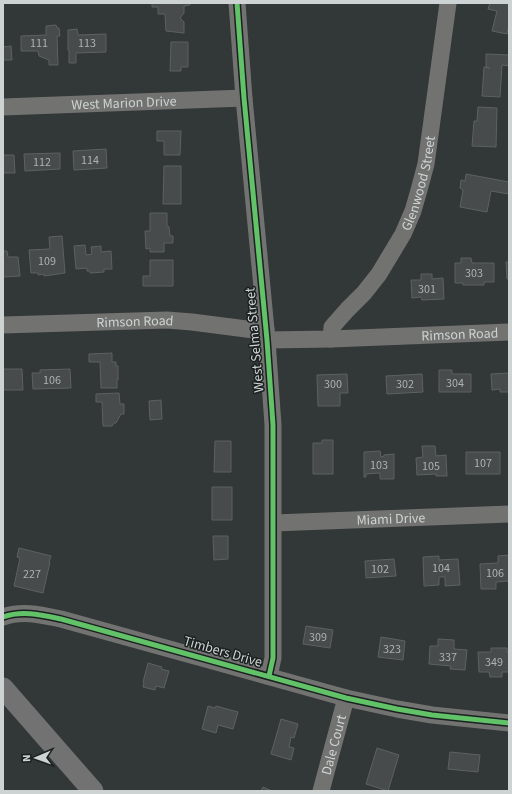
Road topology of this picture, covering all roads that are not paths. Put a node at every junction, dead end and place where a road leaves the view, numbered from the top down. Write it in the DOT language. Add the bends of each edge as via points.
graph roads {
  1 [pos="237,3"];
  2 [pos="448,3"];
  3 [pos="244,98"];
  4 [pos="3,107"];
  5 [pos="3,325"];
  6 [pos="509,332"];
  7 [pos="266,335"];
  8 [pos="330,339"];
  9 [pos="509,514"];
  10 [pos="274,523"];
  11 [pos="3,617"];
  12 [pos="269,676"];
  13 [pos="3,688"];
  14 [pos="346,698"];
  15 [pos="509,723"];
  16 [pos="93,791"];
  17 [pos="321,791"];
  1 -- 3 [label="street, West Selma Street"];
  2 -- 8 [label="street, Glenwood Street" via="426,164 413,211 403,234 379,274 332,327"];
  3 -- 4 [label="street, West Marion Drive"];
  3 -- 7 [label="street, West Selma Street"];
  5 -- 7 [label="street, Rimson Road" via="167,320 254,330"];
  6 -- 8 [label="street, Rimson Road"];
  7 -- 8 [label="street, Rimson Road"];
  7 -- 10 [label="street, West Selma Street" via="273,425"];
  9 -- 10 [label="street, Miami Drive"];
  10 -- 12 [label="street, West Selma Street" via="273,658"];
  11 -- 12 [label="street, Timbers Drive" via="21,613 61,619"];
  12 -- 14 [label="street, Timbers Drive"];
  13 -- 16 [label="main road"];
  14 -- 15 [label="street, Timbers Drive" via="397,709"];
  14 -- 17 [label="street, Dale Court"];
}
